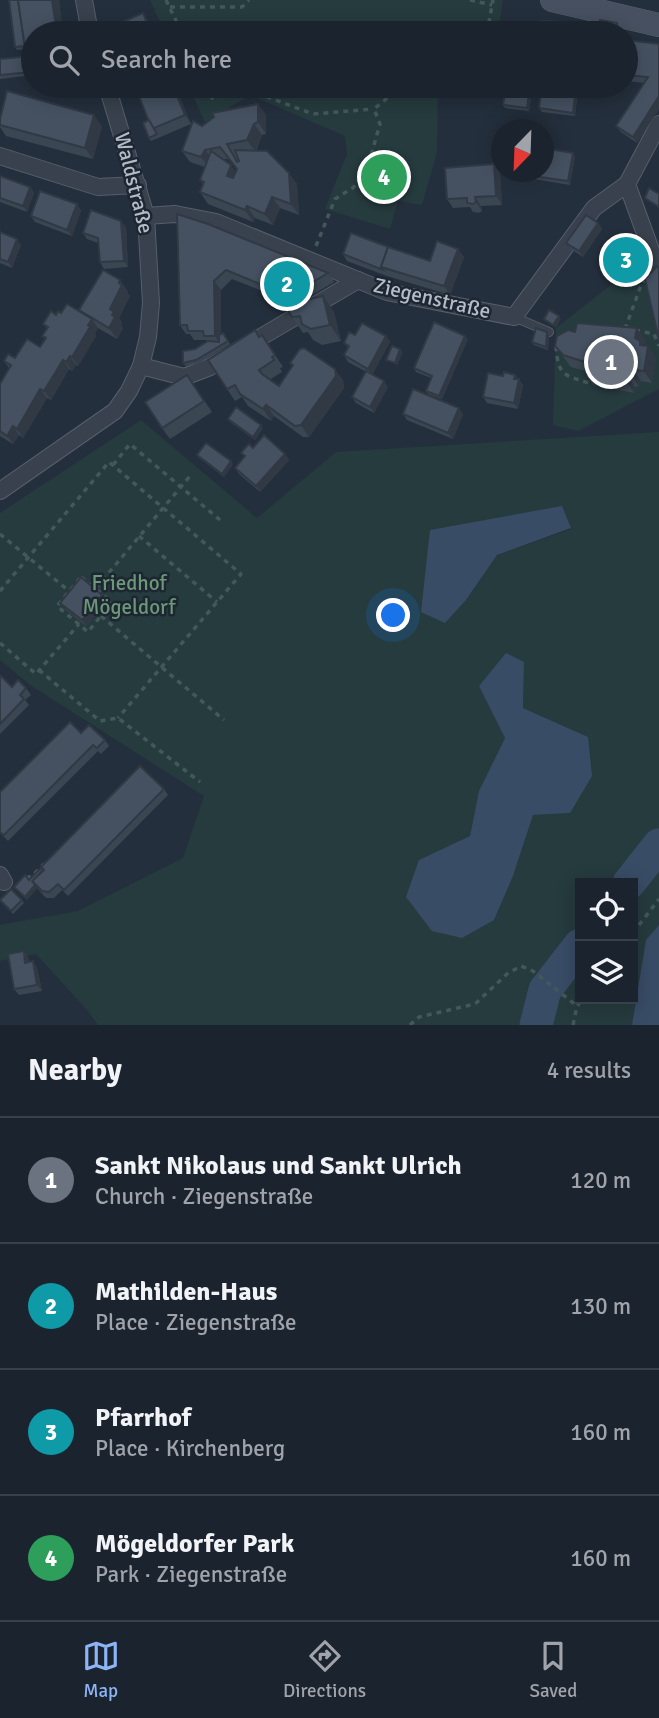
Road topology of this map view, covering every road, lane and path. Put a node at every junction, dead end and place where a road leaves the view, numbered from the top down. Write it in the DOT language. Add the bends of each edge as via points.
graph roads {
  1 [pos="84,0"];
  2 [pos="166,0"];
  3 [pos="249,0"];
  4 [pos="470,0"];
  5 [pos="552,0"];
  6 [pos="492,2"];
  7 [pos="170,6"];
  8 [pos="88,21"];
  9 [pos="177,21"];
  10 [pos="488,21"];
  11 [pos="659,25"];
  12 [pos="111,98"];
  13 [pos="270,98"];
  14 [pos="387,98"];
  15 [pos="374,109"];
  16 [pos="659,124"];
  17 [pos="0,156"];
  18 [pos="627,184"];
  19 [pos="138,185"];
  20 [pos="146,216"];
  21 [pos="310,259"];
  22 [pos="656,264"];
  23 [pos="358,280"];
  24 [pos="514,317"];
  25 [pos="617,328"];
  26 [pos="625,329"];
  27 [pos="550,332"];
  28 [pos="659,346"];
  29 [pos="141,366"];
  30 [pos="589,383"];
  31 [pos="113,465"];
  32 [pos="190,476"];
  33 [pos="180,486"];
  34 [pos="0,491"];
  35 [pos="163,508"];
  36 [pos="220,520"];
  37 [pos="0,534"];
  38 [pos="139,536"];
  39 [pos="28,557"];
  40 [pos="96,589"];
  41 [pos="0,591"];
  42 [pos="69,592"];
  43 [pos="217,602"];
  44 [pos="101,616"];
  45 [pos="79,624"];
  46 [pos="0,643"];
  47 [pos="162,668"];
  48 [pos="39,670"];
  49 [pos="118,718"];
  50 [pos="224,720"];
  51 [pos="200,782"];
  52 [pos="50,858"];
  53 [pos="2,878"];
  54 [pos="659,899"];
  55 [pos="638,926"];
  56 [pos="577,1006"];
  57 [pos="573,1022"];
  58 [pos="410,1025"];
  1 -- 8 [label="street"];
  2 -- 7 [label="path"];
  3 -- 7 [label="path" via="242,8"];
  4 -- 6 [label="path"];
  5 -- 11 [label="street"];
  6 -- 10 [label="path"];
  7 -- 9 [label="path"];
  12 -- 19 [label="street, Waldstraße"];
  13 -- 15 [label="path" via="313,114"];
  14 -- 15 [label="path"];
  15 -- 21 [label="path" via="380,124 370,159 354,187 335,199"];
  16 -- 18 [label="street, Ziegenstraße"];
  17 -- 19 [label="street" via="98,187"];
  18 -- 22 [label="street"];
  18 -- 24 [label="street, Ziegenstraße" via="594,208"];
  19 -- 20 [label="street, Waldstraße"];
  20 -- 21 [label="street, Ziegenstraße" via="175,214 216,222"];
  20 -- 29 [label="street, Waldstraße" via="151,303"];
  21 -- 23 [label="street, Ziegenstraße"];
  22 -- 26 [label="path" via="640,288"];
  23 -- 24 [label="street, Ziegenstraße" via="387,292"];
  23 -- 29 [label="street, Ziegenstraße" via="184,377"];
  24 -- 27 [label="lane"];
  25 -- 26 [label="path"];
  26 -- 28 [label="path" via="654,334"];
  27 -- 30 [label="path" via="555,334 558,366 566,376"];
  29 -- 34 [label="street" via="115,411"];
  31 -- 33 [label="path" via="130,444"];
  31 -- 35 [label="path"];
  31 -- 39 [label="path" via="109,462"];
  32 -- 33 [label="path"];
  33 -- 35 [label="path"];
  33 -- 36 [label="path"];
  35 -- 38 [label="path"];
  35 -- 43 [label="path" via="241,574"];
  37 -- 39 [label="path"];
  38 -- 40 [label="path"];
  38 -- 43 [label="path"];
  39 -- 41 [label="path"];
  39 -- 42 [label="path"];
  40 -- 42 [label="path" via="81,577"];
  40 -- 44 [label="path" via="112,602"];
  42 -- 45 [label="path" via="57,606"];
  43 -- 47 [label="path"];
  44 -- 45 [label="path" via="88,632"];
  44 -- 47 [label="path"];
  45 -- 48 [label="path"];
  46 -- 48 [label="path" via="36,674"];
  47 -- 49 [label="path"];
  47 -- 50 [label="path"];
  48 -- 49 [label="path" via="100,722"];
  49 -- 51 [label="path"];
  52 -- 53 [label="path" via="32,876"];
  54 -- 55 [label="path"];
  56 -- 57 [label="path"];
  56 -- 58 [label="path" via="521,966 475,1004 419,1017"];
}
